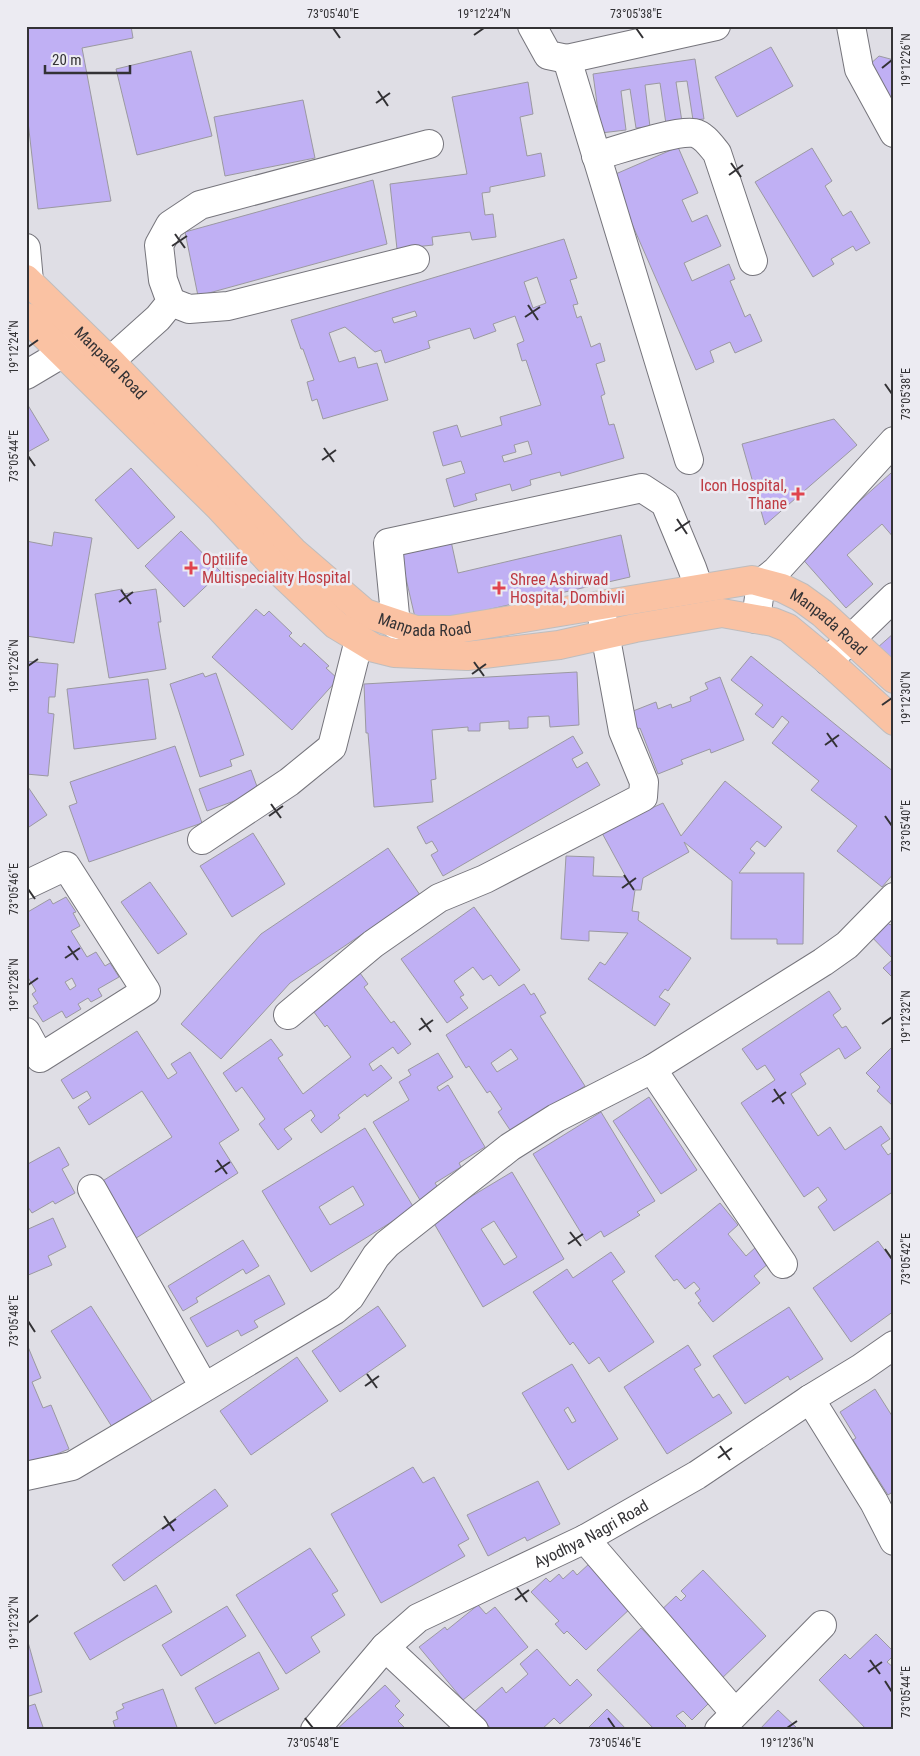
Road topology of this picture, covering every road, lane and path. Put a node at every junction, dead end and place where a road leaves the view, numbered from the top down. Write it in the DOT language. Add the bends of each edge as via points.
graph roads {
  1 [pos="532,26"];
  2 [pos="716,26"];
  3 [pos="852,26"];
  4 [pos="567,59"];
  5 [pos="894,132"];
  6 [pos="429,144"];
  7 [pos="596,156"];
  8 [pos="26,248"];
  9 [pos="415,259"];
  10 [pos="753,261"];
  11 [pos="28,280"];
  12 [pos="171,302"];
  13 [pos="26,316"];
  14 [pos="84,336"];
  15 [pos="63,353"];
  16 [pos="110,360"];
  17 [pos="26,376"];
  18 [pos="894,440"];
  19 [pos="689,460"];
  20 [pos="761,583"];
  21 [pos="699,588"];
  22 [pos="894,598"];
  23 [pos="600,606"];
  24 [pos="756,619"];
  25 [pos="396,625"];
  26 [pos="605,635"];
  27 [pos="849,639"];
  28 [pos="360,640"];
  29 [pos="394,653"];
  30 [pos="828,661"];
  31 [pos="894,679"];
  32 [pos="894,721"];
  33 [pos="202,840"];
  34 [pos="26,885"];
  35 [pos="894,897"];
  36 [pos="288,1014"];
  37 [pos="26,1032"];
  38 [pos="652,1069"];
  39 [pos="92,1188"];
  40 [pos="783,1264"];
  41 [pos="894,1344"];
  42 [pos="204,1387"];
  43 [pos="810,1399"];
  44 [pos="26,1476"];
  45 [pos="585,1539"];
  46 [pos="894,1541"];
  47 [pos="822,1625"];
  48 [pos="385,1647"];
  49 [pos="727,1721"];
  50 [pos="315,1730"];
  51 [pos="474,1730"];
  1 -- 4 [label="street" via="548,55"];
  2 -- 4 [label="street"];
  3 -- 5 [label="street" via="859,68"];
  4 -- 7 [label="street"];
  6 -- 12 [label="street" via="200,205 170,225 159,245 163,280"];
  7 -- 10 [label="street" via="678,134 695,133 707,141 717,153"];
  7 -- 19 [label="street"];
  8 -- 11 [label="street"];
  9 -- 12 [label="street" via="228,306 189,308"];
  11 -- 14 [label="main road, Manpada Road"];
  12 -- 16 [label="street" via="158,318"];
  13 -- 15 [label="main road, Manpada Road"];
  14 -- 15 [label="street"];
  14 -- 16 [label="main road, Manpada Road"];
  15 -- 17 [label="street"];
  15 -- 28 [label="main road, Manpada Road" via="277,569 336,625"];
  16 -- 25 [label="main road, Manpada Road" via="293,551 365,613"];
  18 -- 20 [label="street" via="776,571"];
  20 -- 21 [label="main road, Manpada Road" via="752,580"];
  20 -- 24 [label="street"];
  20 -- 27 [label="main road, Manpada Road" via="800,597"];
  21 -- 23 [label="main road, Manpada Road"];
  21 -- 25 [label="street" via="665,503 642,488 388,543"];
  22 -- 27 [label="street"];
  23 -- 25 [label="main road, Manpada Road" via="451,630 416,630"];
  23 -- 26 [label="street"];
  24 -- 26 [label="main road, Manpada Road" via="722,613"];
  24 -- 30 [label="main road, Manpada Road" via="788,628"];
  25 -- 29 [label="main road"];
  26 -- 29 [label="main road, Manpada Road" via="559,645 467,656"];
  26 -- 36 [label="street" via="623,731 644,782 643,797 485,879 439,898 373,944"];
  27 -- 30 [label="street"];
  27 -- 31 [label="main road, Manpada Road"];
  28 -- 29 [label="main road, Manpada Road"];
  28 -- 33 [label="street" via="332,747 289,782"];
  30 -- 32 [label="main road, Manpada Road"];
  34 -- 37 [label="street" via="66,866 146,991 40,1058"];
  35 -- 38 [label="street" via="847,945"];
  38 -- 40 [label="street"];
  38 -- 42 [label="street" via="556,1118 510,1147 387,1244 350,1297 335,1310"];
  39 -- 42 [label="street"];
  41 -- 43 [label="street, Ayodhya Nagri Road"];
  42 -- 44 [label="street" via="72,1466"];
  43 -- 45 [label="street, Ayodhya Nagri Road" via="698,1475"];
  43 -- 46 [label="street" via="874,1502"];
  45 -- 48 [label="street, Ayodhya Nagri Road" via="418,1618"];
  45 -- 49 [label="street"];
  47 -- 49 [label="street"];
  48 -- 50 [label="street, Ayodhya Nagri Road"];
  48 -- 51 [label="street"];
}
